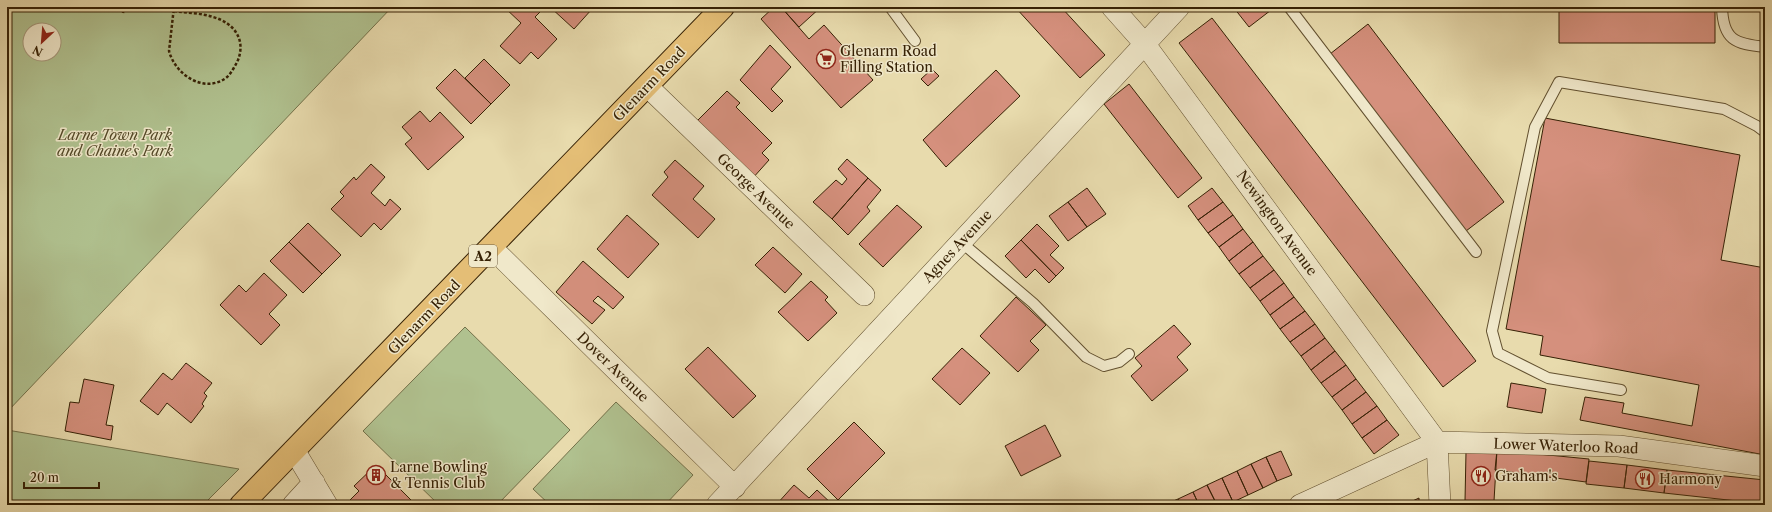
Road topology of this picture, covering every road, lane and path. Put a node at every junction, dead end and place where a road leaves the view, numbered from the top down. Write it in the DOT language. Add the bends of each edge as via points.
graph roads {
  1 [pos="124,7"];
  2 [pos="174,7"];
  3 [pos="723,7"];
  4 [pos="890,7"];
  5 [pos="1112,7"];
  6 [pos="1179,7"];
  7 [pos="1289,7"];
  8 [pos="1722,7"];
  9 [pos="174,11"];
  10 [pos="123,12"];
  11 [pos="915,40"];
  12 [pos="1144,43"];
  13 [pos="1765,48"];
  14 [pos="647,86"];
  15 [pos="1765,132"];
  16 [pos="961,242"];
  17 [pos="492,247"];
  18 [pos="1476,252"];
  19 [pos="864,295"];
  20 [pos="1129,354"];
  21 [pos="1621,390"];
  22 [pos="1437,442"];
  23 [pos="294,450"];
  24 [pos="1765,466"];
  25 [pos="314,482"];
  26 [pos="735,487"];
  27 [pos="241,505"];
  28 [pos="293,505"];
  29 [pos="327,505"];
  30 [pos="717,505"];
  31 [pos="1300,505"];
  32 [pos="1440,505"];
  1 -- 10 [label="path"];
  2 -- 9 [label="path"];
  3 -- 14 [label="main road, Glenarm Road / A2"];
  4 -- 11 [label="lane"];
  5 -- 12 [label="street, Newington Avenue"];
  6 -- 12 [label="street, Agnes Avenue"];
  7 -- 18 [label="lane"];
  8 -- 13 [label="lane" via="1724,29 1729,37 1738,42"];
  9 -- 9 [label="path" via="170,51 179,71 199,83 220,81 227,77 240,53 239,36 235,30 213,16"];
  12 -- 16 [label="street, Agnes Avenue"];
  12 -- 22 [label="street, Newington Avenue"];
  14 -- 17 [label="main road, Glenarm Road / A2"];
  14 -- 19 [label="street, George Avenue"];
  15 -- 21 [label="lane" via="1724,109 1559,82 1535,127 1492,331 1498,353 1548,378"];
  16 -- 20 [label="lane" via="1033,303 1086,357 1104,366 1119,362"];
  16 -- 26 [label="street, Agnes Avenue"];
  17 -- 23 [label="main road, Glenarm Road / A2"];
  17 -- 26 [label="street, Dover Avenue"];
  22 -- 24 [label="street, Lower Waterloo Road" via="1619,446"];
  22 -- 31 [label="street"];
  22 -- 32 [label="street"];
  23 -- 25 [label="street"];
  23 -- 27 [label="main road, Glenarm Road / A2"];
  25 -- 28 [label="street"];
  25 -- 29 [label="street"];
  26 -- 30 [label="street, Agnes Avenue"];
}
